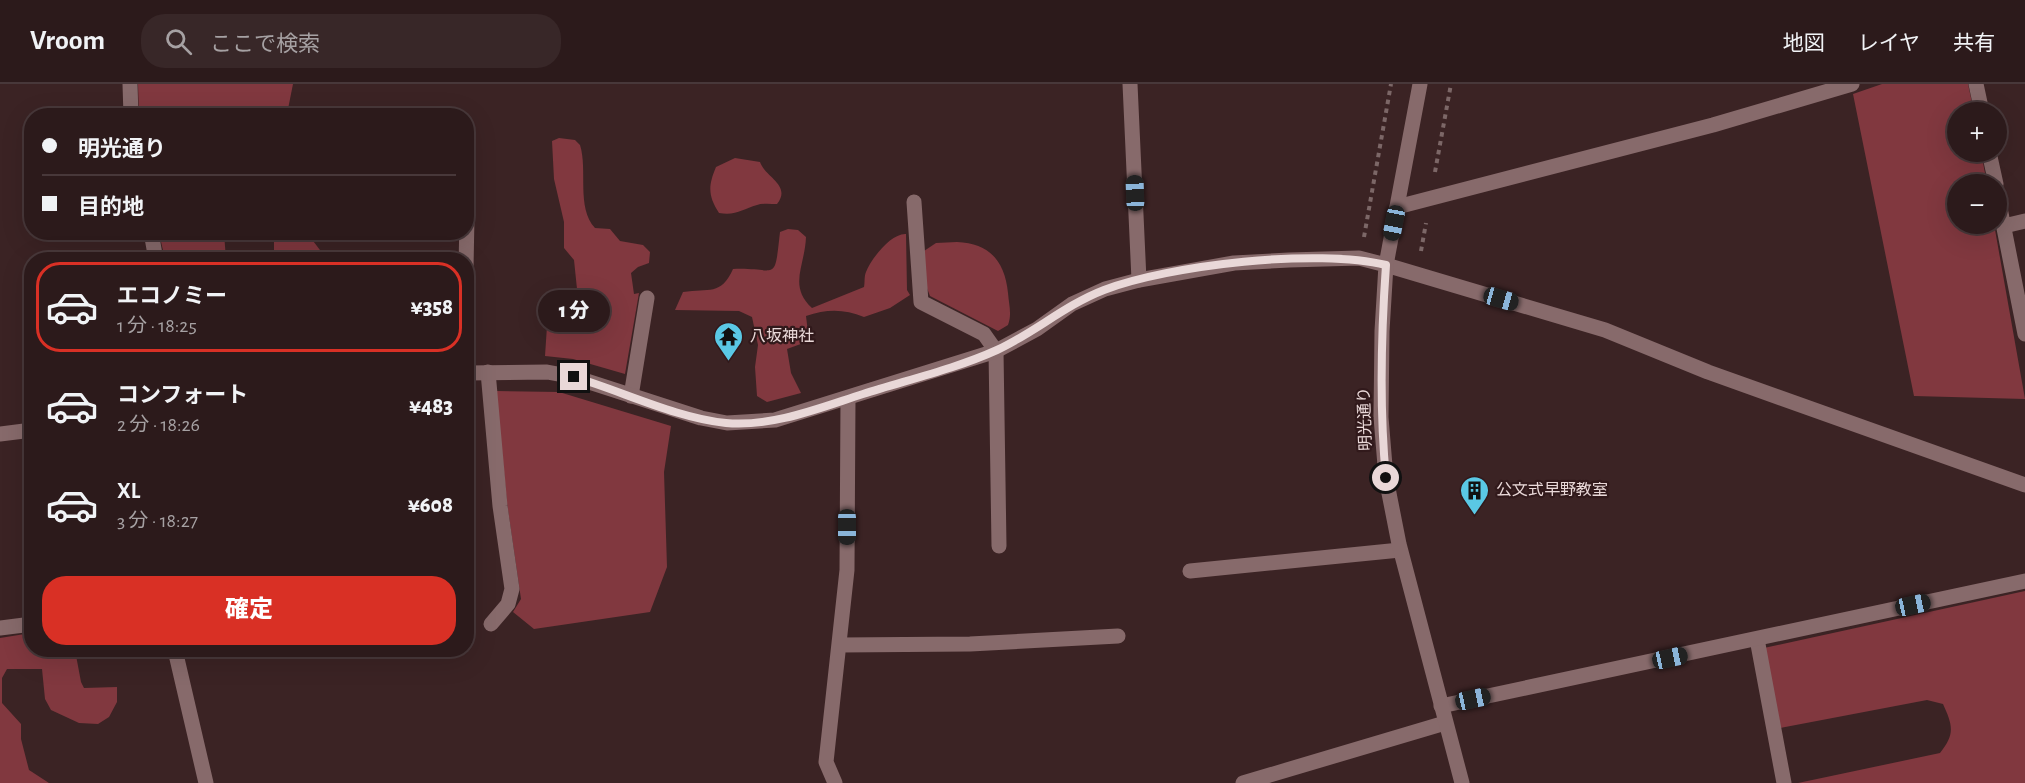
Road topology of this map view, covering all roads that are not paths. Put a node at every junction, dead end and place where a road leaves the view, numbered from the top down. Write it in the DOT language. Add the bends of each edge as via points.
graph roads {
  1 [pos="130,84"];
  2 [pos="1130,84"];
  3 [pos="1420,84"];
  4 [pos="1852,84"];
  5 [pos="1976,84"];
  6 [pos="1980,102"];
  7 [pos="132,108"];
  8 [pos="914,202"];
  9 [pos="1397,207"];
  10 [pos="2025,221"];
  11 [pos="2007,225"];
  12 [pos="2006,234"];
  13 [pos="1386,265"];
  14 [pos="1139,280"];
  15 [pos="647,298"];
  16 [pos="2025,334"];
  17 [pos="996,351"];
  18 [pos="488,372"];
  19 [pos="474,373"];
  20 [pos="631,396"];
  21 [pos="848,399"];
  22 [pos="24,431"];
  23 [pos="0,434"];
  24 [pos="2025,485"];
  25 [pos="999,546"];
  26 [pos="1400,550"];
  27 [pos="1190,571"];
  28 [pos="2025,581"];
  29 [pos="491,624"];
  30 [pos="24,625"];
  31 [pos="0,628"];
  32 [pos="1118,636"];
  33 [pos="1757,639"];
  34 [pos="840,645"];
  35 [pos="177,657"];
  36 [pos="1441,706"];
  37 [pos="1445,723"];
  38 [pos="206,783"];
  39 [pos="835,783"];
  40 [pos="1243,783"];
  41 [pos="1462,783"];
  42 [pos="1784,783"];
  1 -- 7 [label="street"];
  2 -- 14 [label="street"];
  3 -- 9 [label="street, 明光通り"];
  4 -- 9 [label="street" via="1713,125"];
  5 -- 6 [label="street"];
  8 -- 17 [label="street" via="921,302 984,334"];
  9 -- 13 [label="street, 明光通り"];
  10 -- 11 [label="street"];
  12 -- 16 [label="street"];
  13 -- 14 [label="street" via="1359,258 1234,263"];
  13 -- 24 [label="street" via="1605,330 1708,372"];
  13 -- 26 [label="street, 明光通り" via="1380,417 1386,478"];
  14 -- 17 [label="street" via="1072,304"];
  15 -- 20 [label="street"];
  17 -- 21 [label="street"];
  17 -- 25 [label="street"];
  18 -- 19 [label="street"];
  18 -- 20 [label="street" via="565,375"];
  18 -- 29 [label="street" via="512,589 508,604"];
  20 -- 21 [label="street" via="727,423 775,420"];
  21 -- 34 [label="street" via="847,570"];
  22 -- 23 [label="street"];
  26 -- 27 [label="street"];
  26 -- 36 [label="street, 明光通り"];
  28 -- 33 [label="street"];
  30 -- 31 [label="street"];
  32 -- 34 [label="street" via="970,644"];
  33 -- 36 [label="street"];
  33 -- 42 [label="street"];
  34 -- 39 [label="street" via="826,762"];
  35 -- 38 [label="street"];
  36 -- 37 [label="street, 明光通り"];
  37 -- 40 [label="street"];
  37 -- 41 [label="street, 明光通り"];
}
